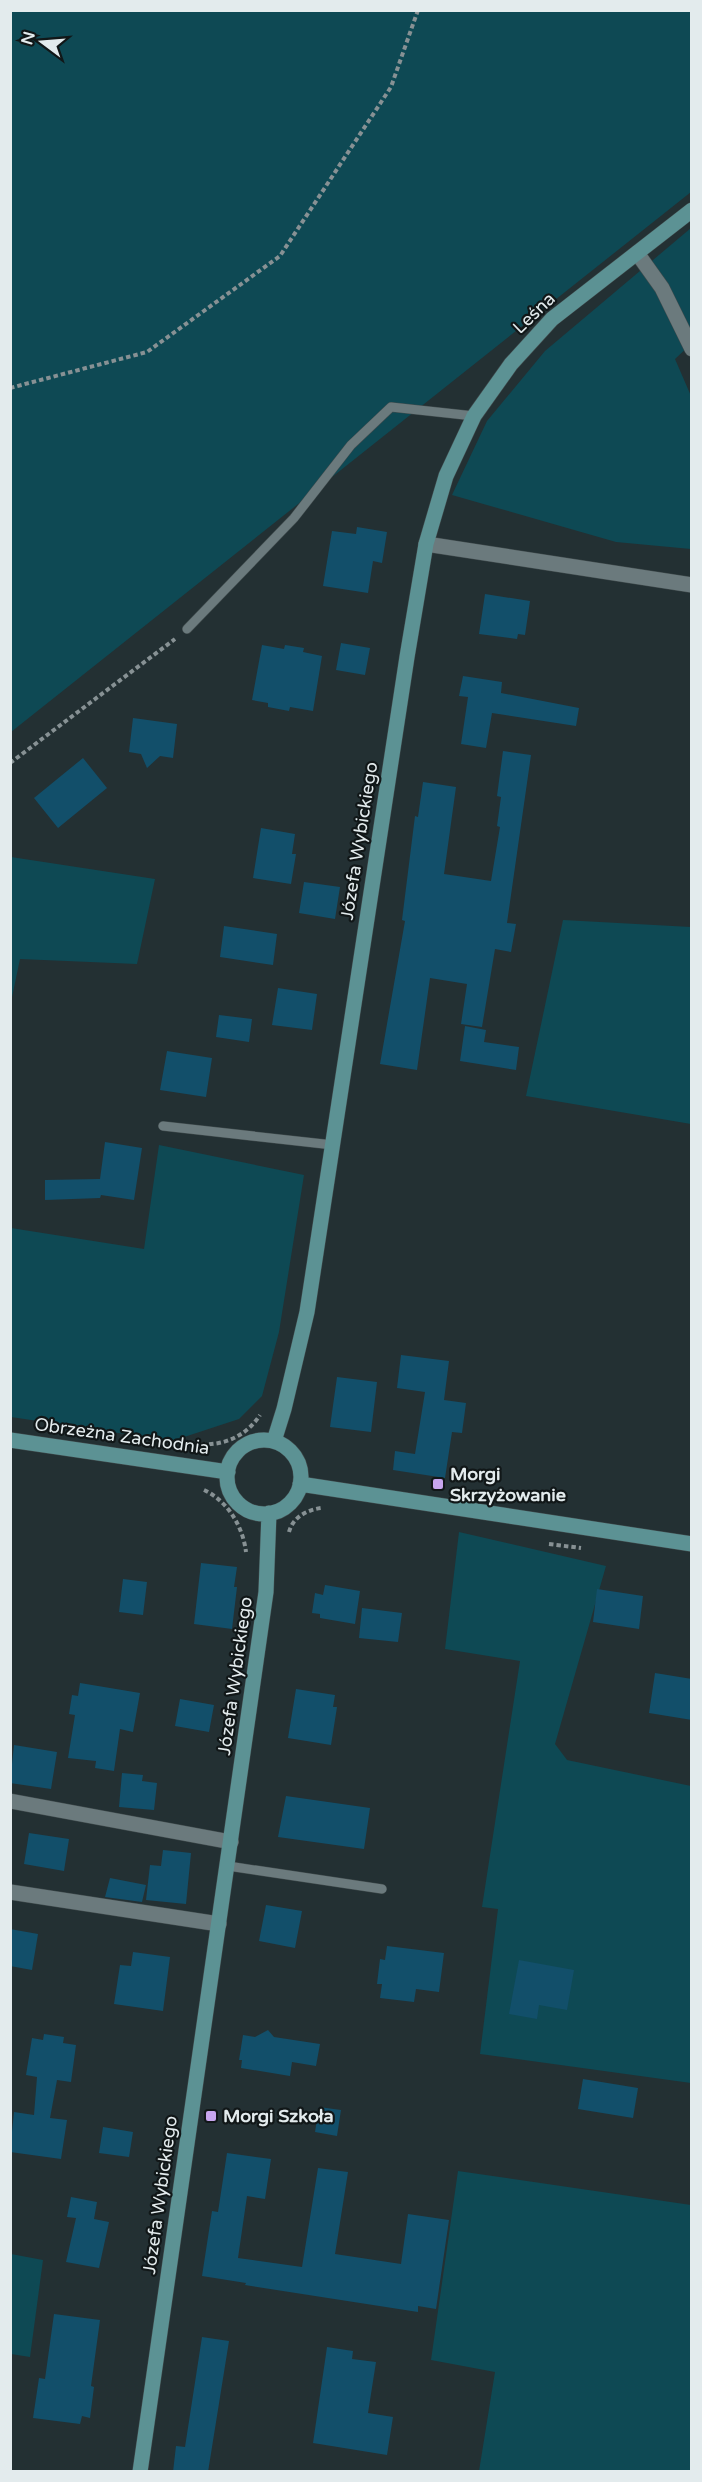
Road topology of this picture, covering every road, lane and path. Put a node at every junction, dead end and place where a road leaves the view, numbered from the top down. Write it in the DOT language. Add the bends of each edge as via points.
graph roads {
  1 [pos="418,10"];
  2 [pos="691,213"];
  3 [pos="637,253"];
  4 [pos="692,350"];
  5 [pos="10,388"];
  6 [pos="474,416"];
  7 [pos="426,544"];
  8 [pos="692,585"];
  9 [pos="187,629"];
  10 [pos="10,763"];
  11 [pos="163,1126"];
  12 [pos="333,1145"];
  13 [pos="10,1440"];
  14 [pos="274,1441"];
  15 [pos="228,1472"];
  16 [pos="300,1484"];
  17 [pos="269,1514"];
  18 [pos="692,1544"];
  19 [pos="10,1801"];
  20 [pos="231,1842"];
  21 [pos="228,1866"];
  22 [pos="382,1889"];
  23 [pos="10,1892"];
  24 [pos="219,1924"];
  25 [pos="140,2472"];
  1 -- 5 [label="path" via="391,87 280,256 147,352"];
  2 -- 3 [label="street, Leśna"];
  3 -- 4 [label="street" via="662,288"];
  3 -- 6 [label="street, Leśna" via="552,319 511,364"];
  6 -- 7 [label="street, Józefa Wybickiego" via="446,476"];
  6 -- 9 [label="lane" via="391,407 351,446 294,518"];
  7 -- 8 [label="street"];
  7 -- 12 [label="street, Józefa Wybickiego"];
  9 -- 10 [label="path"];
  11 -- 12 [label="lane"];
  12 -- 14 [label="street, Józefa Wybickiego" via="307,1312"];
  13 -- 15 [label="street, Obrzeżna Zachodnia"];
  14 -- 15 [label="street" via="258,1440 244,1446 233,1457"];
  14 -- 16 [label="street" via="295,1457 301,1469"];
  15 -- 17 [label="street" via="229,1489 238,1503 252,1512"];
  16 -- 17 [label="street" via="295,1497 284,1508"];
  16 -- 18 [label="street"];
  17 -- 20 [label="street, Józefa Wybickiego" via="266,1592"];
  19 -- 20 [label="street"];
  20 -- 21 [label="street, Józefa Wybickiego"];
  21 -- 22 [label="lane"];
  21 -- 24 [label="street, Józefa Wybickiego"];
  23 -- 24 [label="street"];
  24 -- 25 [label="street, Józefa Wybickiego"];
}
